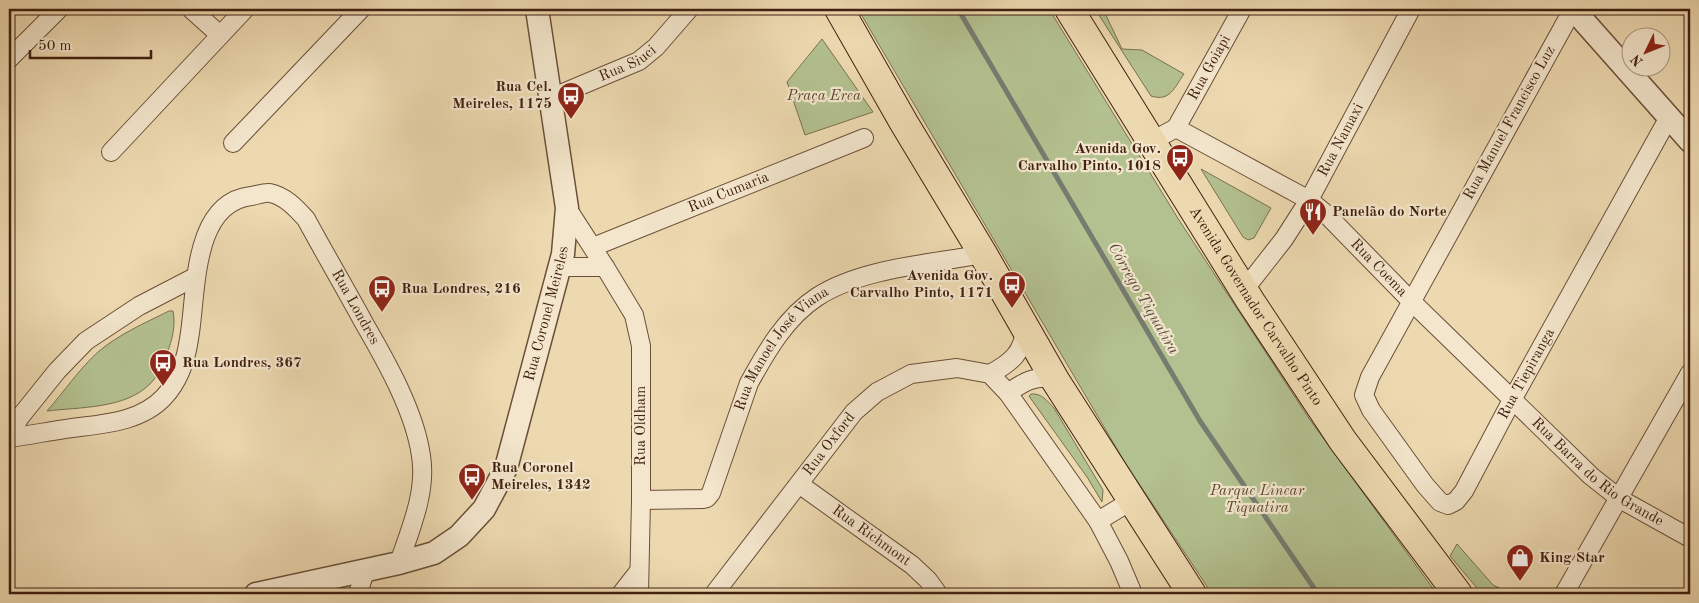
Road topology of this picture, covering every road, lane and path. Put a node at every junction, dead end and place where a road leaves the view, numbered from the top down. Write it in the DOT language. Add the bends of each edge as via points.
graph roads {
  1 [pos="59,9"];
  2 [pos="191,9"];
  3 [pos="245,9"];
  4 [pos="361,9"];
  5 [pos="537,9"];
  6 [pos="689,9"];
  7 [pos="839,9"];
  8 [pos="1069,9"];
  9 [pos="1242,9"];
  10 [pos="1411,9"];
  11 [pos="1573,9"];
  12 [pos="220,35"];
  13 [pos="9,60"];
  14 [pos="550,98"];
  15 [pos="1669,117"];
  16 [pos="1176,128"];
  17 [pos="1689,135"];
  18 [pos="864,138"];
  19 [pos="1152,141"];
  20 [pos="233,143"];
  21 [pos="111,152"];
  22 [pos="1309,200"];
  23 [pos="567,208"];
  24 [pos="593,247"];
  25 [pos="983,254"];
  26 [pos="560,267"];
  27 [pos="605,267"];
  28 [pos="195,277"];
  29 [pos="1244,290"];
  30 [pos="1411,301"];
  31 [pos="1025,328"];
  32 [pos="990,374"];
  33 [pos="1690,374"];
  34 [pos="1055,380"];
  35 [pos="1008,393"];
  36 [pos="1364,395"];
  37 [pos="1512,400"];
  38 [pos="9,438"];
  39 [pos="799,484"];
  40 [pos="1620,499"];
  41 [pos="642,500"];
  42 [pos="1131,501"];
  43 [pos="1098,521"];
  44 [pos="1690,538"];
  45 [pos="399,563"];
  46 [pos="366,571"];
  47 [pos="639,571"];
  48 [pos="256,594"];
  49 [pos="358,594"];
  50 [pos="621,594"];
  51 [pos="639,594"];
  52 [pos="714,594"];
  53 [pos="938,594"];
  54 [pos="1133,594"];
  55 [pos="1192,594"];
  56 [pos="1458,594"];
  57 [pos="1564,594"];
  1 -- 13 [label="street"];
  2 -- 12 [label="street"];
  3 -- 12 [label="street"];
  4 -- 20 [label="street"];
  5 -- 14 [label="street, Rua Coronel Meireles"];
  6 -- 14 [label="street, Rua Siuci" via="656,47 639,61"];
  7 -- 25 [label="main road"];
  8 -- 19 [label="main road, Avenida Governador Carvalho Pinto"];
  9 -- 16 [label="street, Rua Goiapi"];
  10 -- 22 [label="street, Rua Namaxi"];
  11 -- 15 [label="street"];
  11 -- 30 [label="street, Rua Manuel Francisco Luz"];
  12 -- 21 [label="street"];
  14 -- 23 [label="street, Rua Coronel Meireles"];
  15 -- 17 [label="street"];
  15 -- 37 [label="street, Rua Tiepiranga"];
  16 -- 19 [label="street"];
  16 -- 22 [label="street, Rua Coema"];
  18 -- 24 [label="street, Rua Cumaria"];
  19 -- 29 [label="main road, Avenida Governador Carvalho Pinto"];
  22 -- 29 [label="street, Rua Namaxi" via="1284,240"];
  22 -- 30 [label="street, Rua Coema"];
  23 -- 24 [label="street, Rua Oldham"];
  23 -- 26 [label="street, Rua Coronel Meireles"];
  24 -- 27 [label="street, Rua Oldham"];
  25 -- 31 [label="main road"];
  25 -- 41 [label="street, Rua Manoel José Viana" via="847,281 817,297 785,326 749,383 708,498"];
  26 -- 27 [label="street"];
  26 -- 45 [label="street, Rua Coronel Meireles" via="506,468 484,509 458,536 434,553"];
  27 -- 41 [label="street, Rua Oldham" via="634,315 641,346"];
  28 -- 38 [label="street, Rua Londres" via="139,306 86,341 20,417"];
  28 -- 38 [label="street, Rua Londres" via="189,341 180,373 164,398 141,414 113,422"];
  28 -- 45 [label="street, Rua Londres" via="206,235 219,211 239,197 270,193 291,203 306,219 390,368 419,447 421,478 417,505"];
  29 -- 56 [label="main road, Avenida Governador Carvalho Pinto" via="1343,441"];
  30 -- 36 [label="street, Rua Manuel Francisco Luz" via="1370,376"];
  30 -- 37 [label="street, Rua Coema"];
  31 -- 32 [label="street" via="1020,349 1010,361"];
  31 -- 34 [label="main road"];
  32 -- 35 [label="street"];
  32 -- 39 [label="street, Rua Oxford" via="956,368 911,374 877,392 854,412"];
  33 -- 40 [label="street"];
  34 -- 35 [label="street" via="1047,377 1033,379"];
  34 -- 42 [label="main road"];
  35 -- 43 [label="street"];
  36 -- 37 [label="street, Rua Tiepiranga" via="1371,410 1425,485 1440,502 1448,504 1464,492"];
  37 -- 40 [label="street, Rua Barra do Rio Grande" via="1591,476"];
  39 -- 52 [label="street, Rua Oxford"];
  39 -- 53 [label="street, Rua Richmont" via="912,565"];
  40 -- 44 [label="street, Rua Barra do Rio Grande"];
  40 -- 57 [label="street"];
  41 -- 47 [label="street, Rua Oldham"];
  42 -- 43 [label="street"];
  42 -- 55 [label="main road"];
  43 -- 54 [label="street"];
  45 -- 46 [label="street, Rua Coronel Meireles"];
  46 -- 48 [label="street, Rua Coronel Meireles"];
  46 -- 49 [label="street"];
  47 -- 50 [label="street"];
  47 -- 51 [label="street, Rua Oldham"];
}
